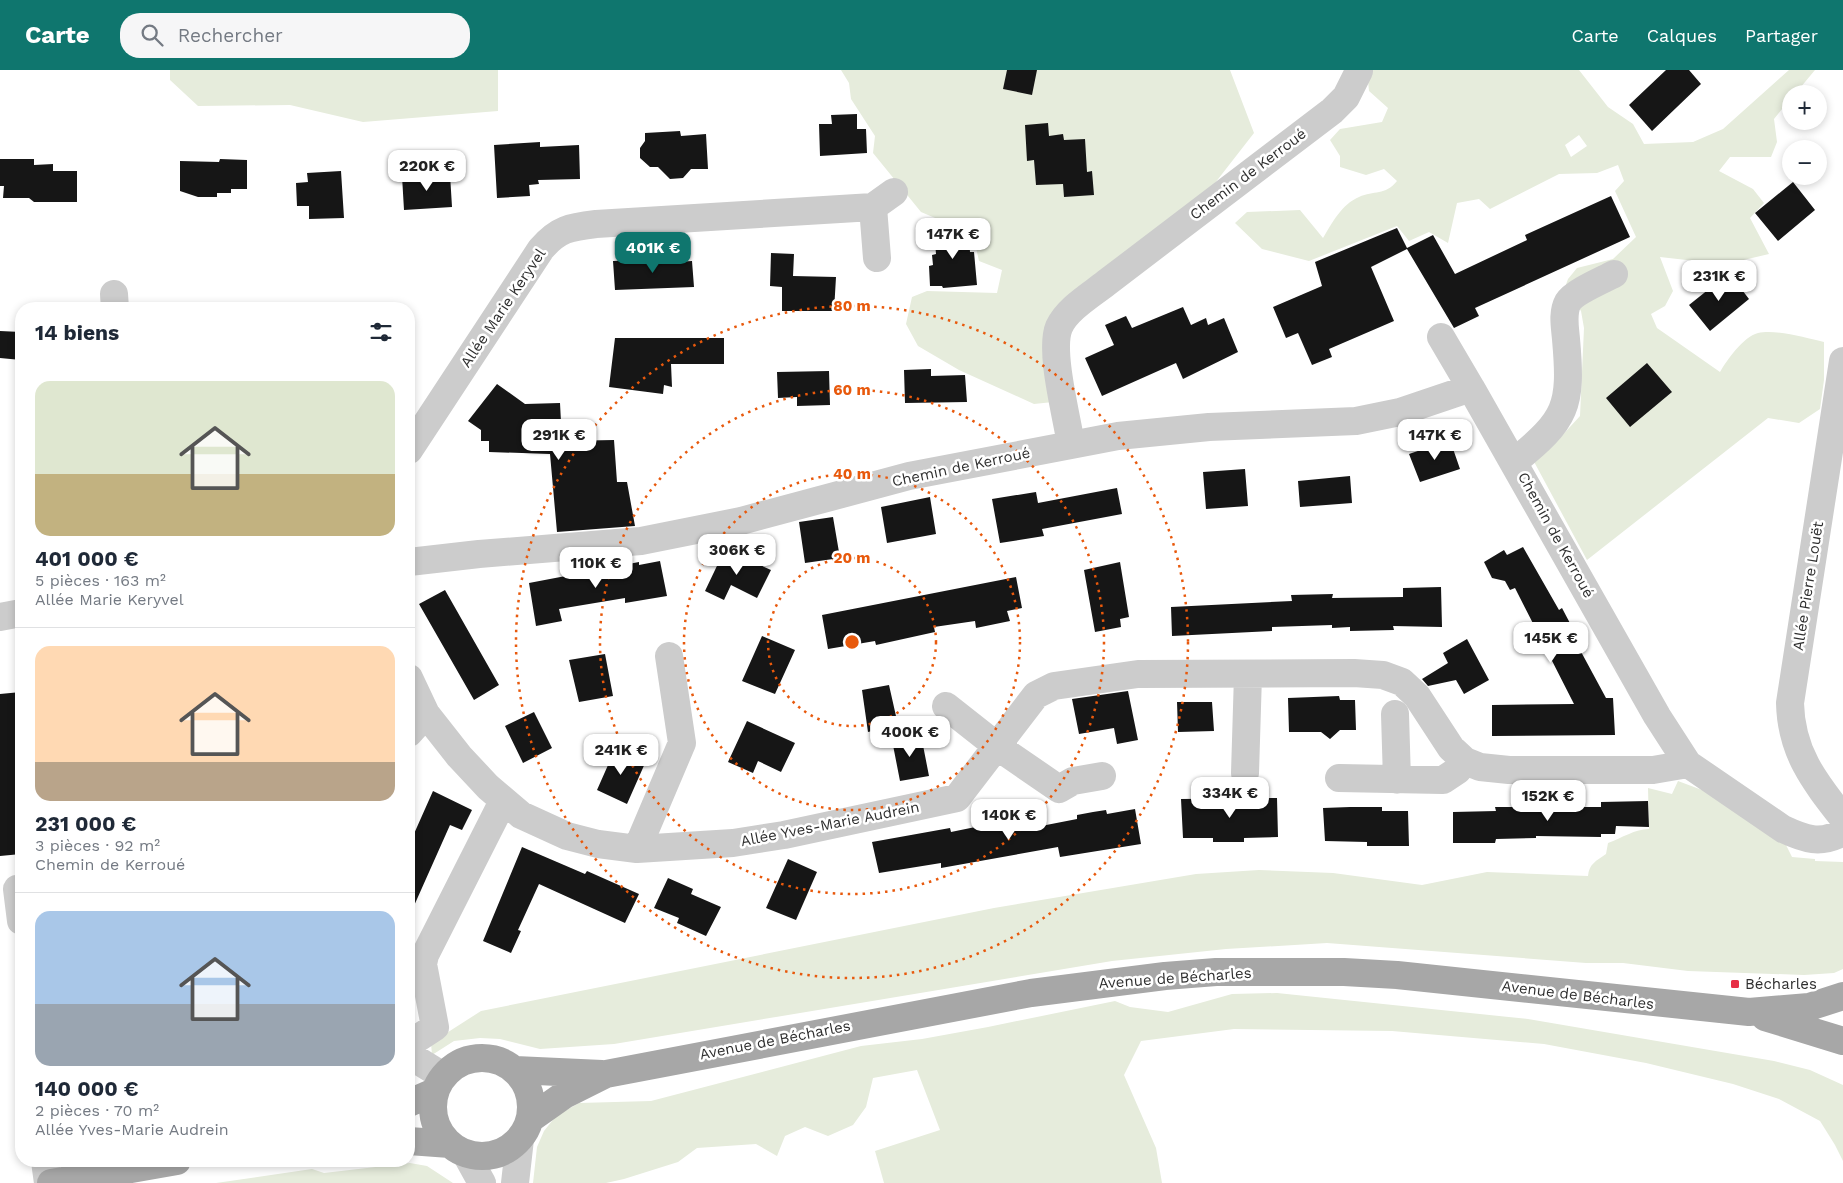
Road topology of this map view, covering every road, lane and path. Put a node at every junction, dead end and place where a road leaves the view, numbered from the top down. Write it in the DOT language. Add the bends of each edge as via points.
graph roads {
  1 [pos="1360,71"];
  2 [pos="877,258"];
  3 [pos="1614,274"];
  4 [pos="1441,337"];
  5 [pos="1843,361"];
  6 [pos="1471,388"];
  7 [pos="415,441"];
  8 [pos="1071,445"];
  9 [pos="1514,462"];
  10 [pos="415,561"];
  11 [pos="15,615"];
  12 [pos="0,617"];
  13 [pos="669,656"];
  14 [pos="1248,675"];
  15 [pos="946,706"];
  16 [pos="1395,714"];
  17 [pos="417,723"];
  18 [pos="998,747"];
  19 [pos="1465,761"];
  20 [pos="1688,764"];
  21 [pos="1246,773"];
  22 [pos="1102,776"];
  23 [pos="1339,778"];
  24 [pos="1396,780"];
  25 [pos="503,801"];
  26 [pos="1839,811"];
  27 [pos="1843,832"];
  28 [pos="637,850"];
  29 [pos="1843,996"];
  30 [pos="1749,1012"];
  31 [pos="415,1040"];
  32 [pos="1843,1041"];
  33 [pos="415,1062"];
  34 [pos="515,1070"];
  35 [pos="606,1074"];
  36 [pos="439,1084"];
  37 [pos="415,1099"];
  38 [pos="525,1129"];
  39 [pos="415,1142"];
  40 [pos="458,1149"];
  41 [pos="46,1167"];
  42 [pos="142,1167"];
  43 [pos="50,1183"];
  44 [pos="482,1183"];
  45 [pos="515,1183"];
  1 -- 8 [label="street, Chemin de Kerroué" via="1346,97 1332,111 1094,292 1064,319 1056,340 1057,358"];
  2 -- 7 [label="street, Allée Marie Keryvel" via="883,200 565,229 552,236 541,249"];
  3 -- 9 [label="street, Chemin de Kerroué" via="1569,300 1564,312 1569,366 1566,402 1558,419"];
  4 -- 6 [label="street, Chemin de Kerroué"];
  5 -- 26 [label="street, Allée Pierre Louët" via="1790,703 1791,723 1800,755"];
  6 -- 8 [label="street, Chemin de Kerroué" via="1400,412 1356,421 1209,427 1118,436"];
  6 -- 9 [label="street, Chemin de Kerroué"];
  8 -- 10 [label="street, Chemin de Kerroué" via="909,476 741,521 641,541"];
  9 -- 20 [label="street, Chemin de Kerroué" via="1657,716"];
  11 -- 12 [label="street"];
  13 -- 28 [label="street" via="682,743"];
  14 -- 18 [label="street, Allée Yves-Marie Audrein" via="1138,674 1054,686 1036,695"];
  14 -- 19 [label="street, Allée Yves-Marie Audrein" via="1370,673 1395,678 1417,696 1451,748"];
  14 -- 21 [label="street"];
  15 -- 18 [label="street"];
  16 -- 24 [label="street"];
  17 -- 25 [label="street, Allée Yves-Marie Audrein" via="459,756"];
  18 -- 22 [label="street" via="1059,789 1073,781"];
  18 -- 28 [label="street, Allée Yves-Marie Audrein" via="957,798 784,835 733,843"];
  19 -- 20 [label="street, Allée Yves-Marie Audrein" via="1480,767 1509,770 1654,770"];
  19 -- 24 [label="street" via="1443,780"];
  20 -- 27 [label="street, Chemin de Kerroué" via="1782,829 1819,841"];
  23 -- 24 [label="street"];
  25 -- 28 [label="street, Allée Yves-Marie Audrein" via="535,823 567,836"];
  25 -- 31 [label="street" via="425,955 423,964 435,1027"];
  29 -- 30 [label="main road, Avenue de Bécharles" via="1809,1007"];
  30 -- 32 [label="main road, Avenue de Bécharles"];
  30 -- 35 [label="main road, Avenue de Bécharles" via="1397,975 1216,972 1031,993"];
  33 -- 36 [label="street"];
  34 -- 35 [label="main road, Avenue de Bécharles"];
  34 -- 36 [label="main road" via="504,1062 478,1058 453,1067"];
  34 -- 38 [label="main road" via="530,1092 532,1106"];
  35 -- 38 [label="main road, Avenue de Bécharles" via="564,1095"];
  36 -- 37 [label="main road"];
  36 -- 40 [label="main road" via="433,1108 435,1121 441,1134"];
  38 -- 40 [label="main road" via="509,1148 495,1154 481,1156"];
  38 -- 45 [label="street"];
  39 -- 40 [label="main road"];
  40 -- 44 [label="street"];
  41 -- 43 [label="street"];
  42 -- 43 [label="main road"];
}
